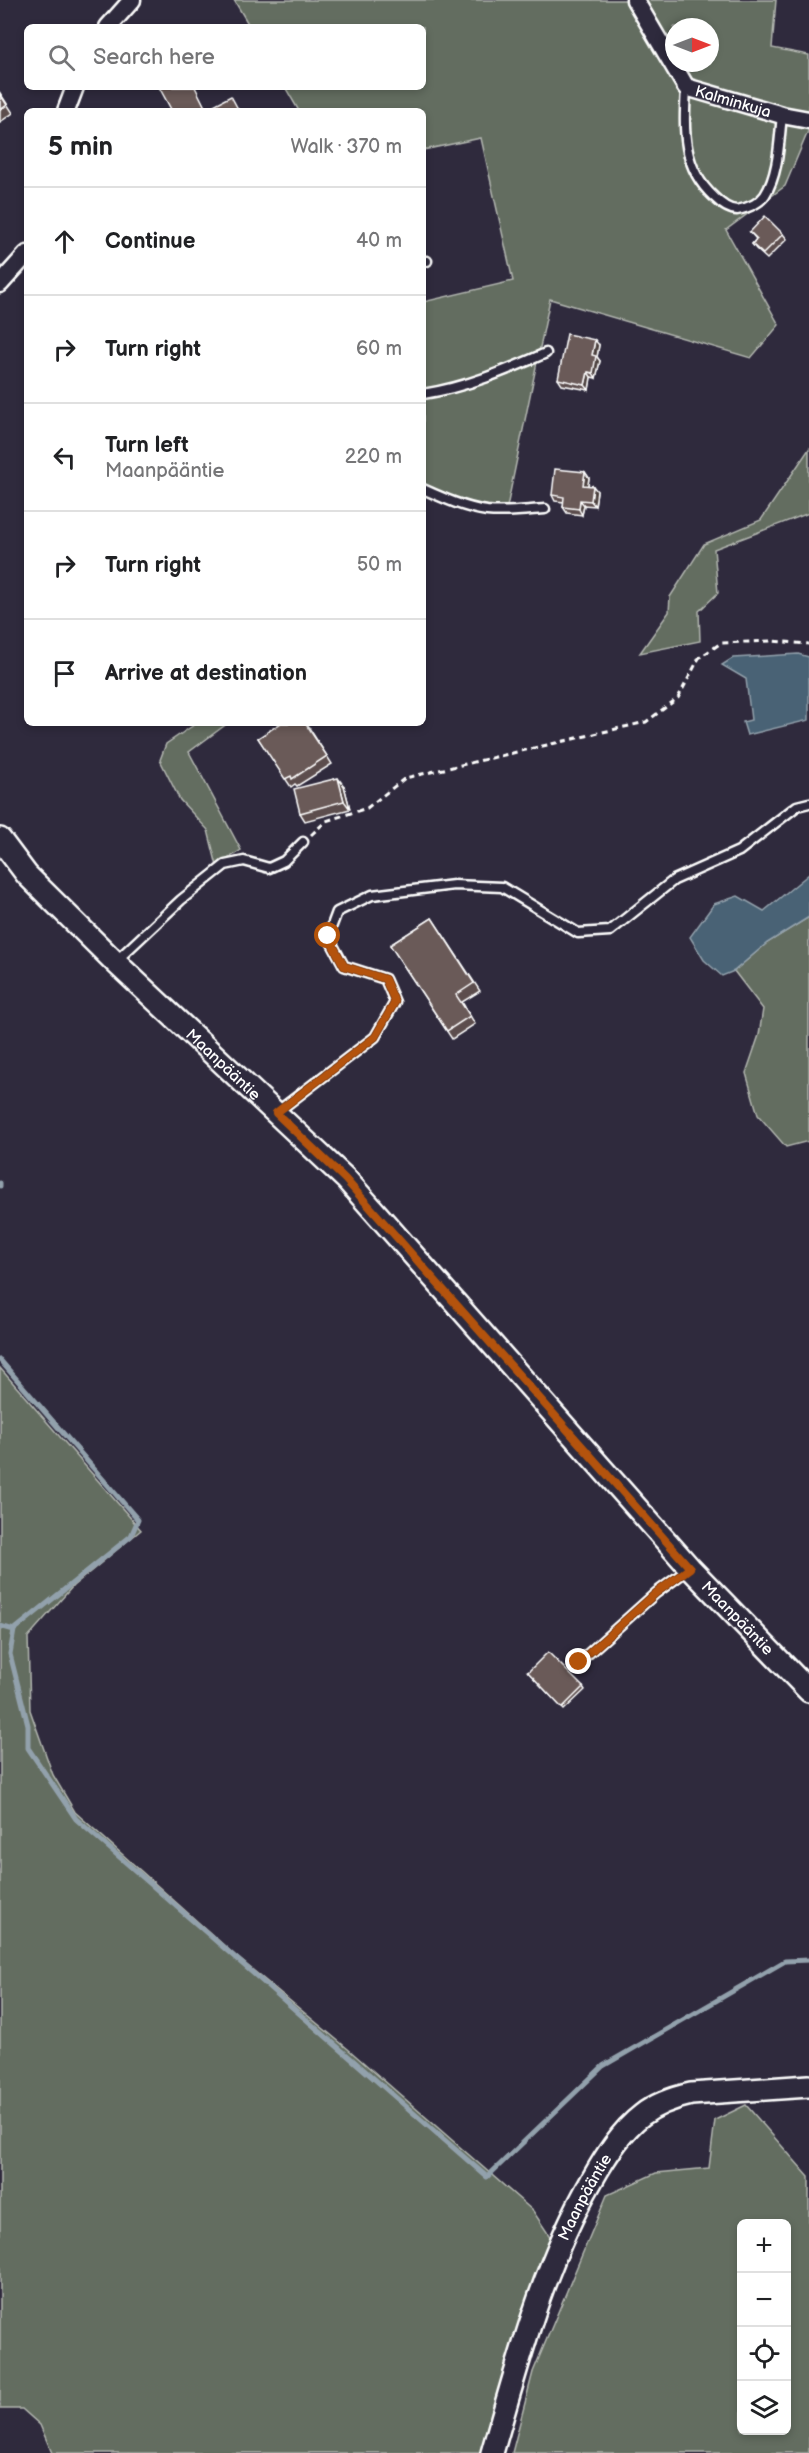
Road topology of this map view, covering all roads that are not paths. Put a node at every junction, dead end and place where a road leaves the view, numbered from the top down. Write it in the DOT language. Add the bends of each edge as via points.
graph roads {
  1 [pos="132,0"];
  2 [pos="635,0"];
  3 [pos="111,24"];
  4 [pos="686,87"];
  5 [pos="74,90"];
  6 [pos="67,108"];
  7 [pos="782,115"];
  8 [pos="809,120"];
  9 [pos="24,257"];
  10 [pos="0,284"];
  11 [pos="546,353"];
  12 [pos="426,393"];
  13 [pos="426,490"];
  14 [pos="545,509"];
  15 [pos="809,803"];
  16 [pos="0,839"];
  17 [pos="303,842"];
  18 [pos="115,962"];
  19 [pos="276,1113"];
  20 [pos="690,1568"];
  21 [pos="579,1662"];
  22 [pos="809,1690"];
  23 [pos="809,2086"];
  24 [pos="492,2453"];
  1 -- 3 [label="street"];
  2 -- 4 [label="street, Kalminkuja"];
  4 -- 7 [label="street, Kalminkuja"];
  4 -- 7 [label="lane" via="684,125 692,166 699,182 716,200 733,210 747,208 763,198 772,181"];
  5 -- 6 [label="street"];
  7 -- 8 [label="street, Kalminkuja"];
  9 -- 10 [label="street"];
  11 -- 12 [label="lane" via="482,380"];
  13 -- 14 [label="lane" via="486,511"];
  15 -- 19 [label="lane" via="797,806 738,851 674,880 610,931 578,933 502,887 454,885 372,895 338,912 328,936 344,966 385,979 395,1002 375,1037"];
  16 -- 18 [label="street, Maanpääntie" via="27,875"];
  17 -- 18 [label="lane" via="284,861 268,868 244,861 225,865"];
  18 -- 19 [label="street, Maanpääntie"];
  19 -- 20 [label="street, Maanpääntie" via="345,1179"];
  20 -- 21 [label="lane"];
  20 -- 22 [label="street, Maanpääntie"];
  23 -- 24 [label="street, Maanpääntie" via="675,2097 640,2116 624,2133 599,2168 557,2247"];
}
